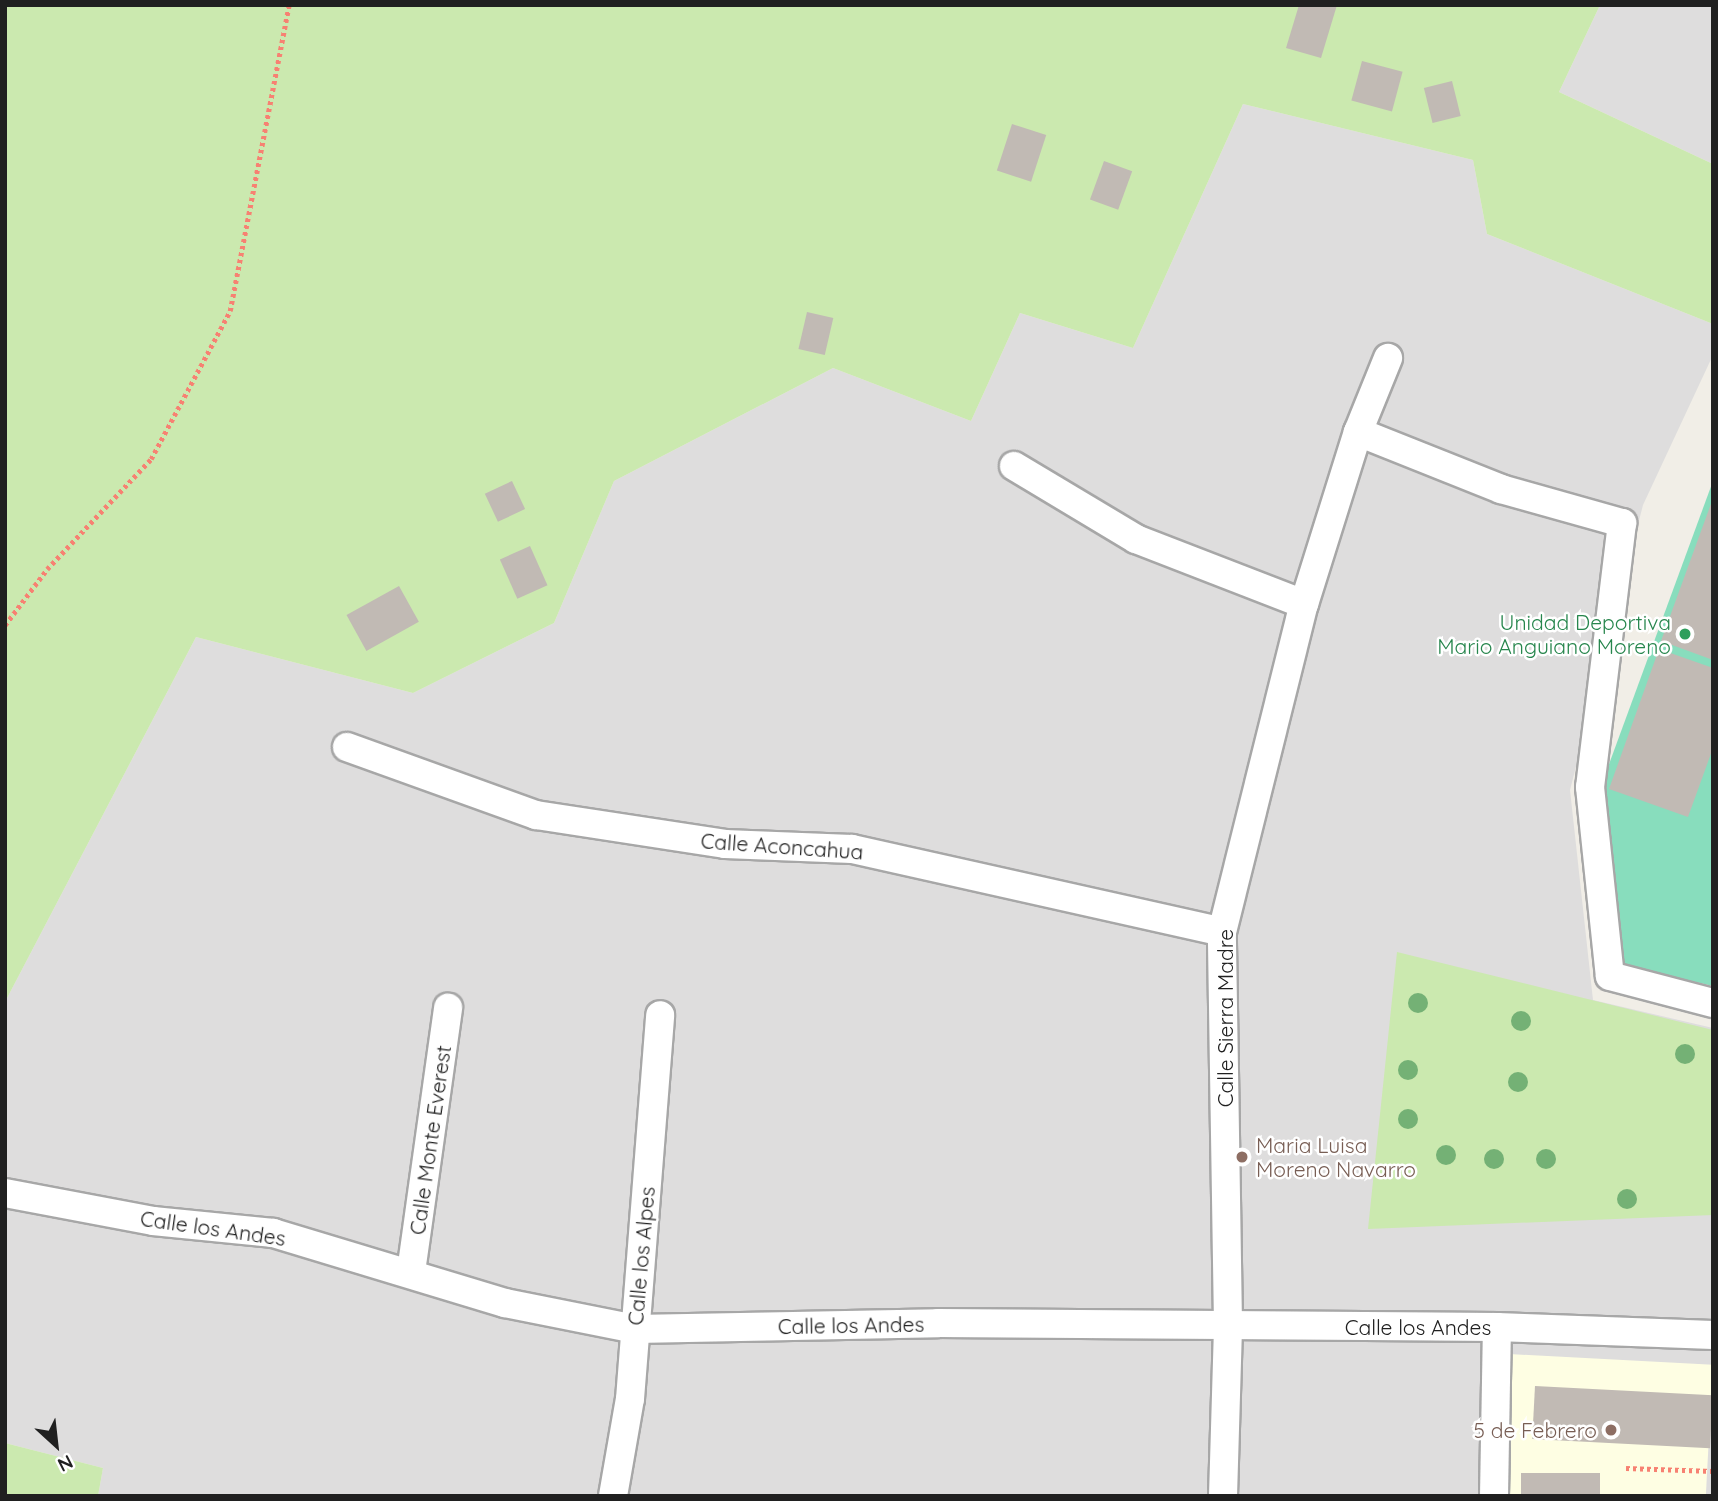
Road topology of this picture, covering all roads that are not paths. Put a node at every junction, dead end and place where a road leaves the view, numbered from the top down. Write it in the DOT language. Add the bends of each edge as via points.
graph roads {
  1 [pos="1388,358"];
  2 [pos="1358,432"];
  3 [pos="1014,466"];
  4 [pos="1304,604"];
  5 [pos="346,747"];
  6 [pos="1222,932"];
  7 [pos="1713,1003"];
  8 [pos="448,1008"];
  9 [pos="660,1015"];
  10 [pos="5,1193"];
  11 [pos="411,1272"];
  12 [pos="1228,1325"];
  13 [pos="1497,1327"];
  14 [pos="635,1329"];
  15 [pos="1713,1335"];
  16 [pos="613,1496"];
  17 [pos="1223,1496"];
  18 [pos="1494,1496"];
  1 -- 2 [label="street, Calle Sierra Madre"];
  2 -- 4 [label="street, Calle Sierra Madre"];
  2 -- 7 [label="street" via="1501,489 1622,523 1590,788 1610,976"];
  3 -- 4 [label="street" via="1136,539"];
  4 -- 6 [label="street, Calle Sierra Madre"];
  5 -- 6 [label="street, Calle Aconcahua" via="536,816 725,844 852,849"];
  6 -- 12 [label="street, Calle Sierra Madre"];
  8 -- 11 [label="street, Calle Monte Everest"];
  9 -- 14 [label="street, Calle los Alpes"];
  10 -- 11 [label="street, Calle los Andes" via="153,1221 273,1233"];
  11 -- 14 [label="street, Calle los Andes" via="505,1303"];
  12 -- 13 [label="street, Calle los Andes"];
  12 -- 14 [label="street, Calle los Andes" via="938,1323"];
  12 -- 17 [label="street, Calle Sierra Madre"];
  13 -- 15 [label="street, Calle los Andes"];
  13 -- 18 [label="street"];
  14 -- 16 [label="street, Calle los Alpes" via="630,1399"];
}
